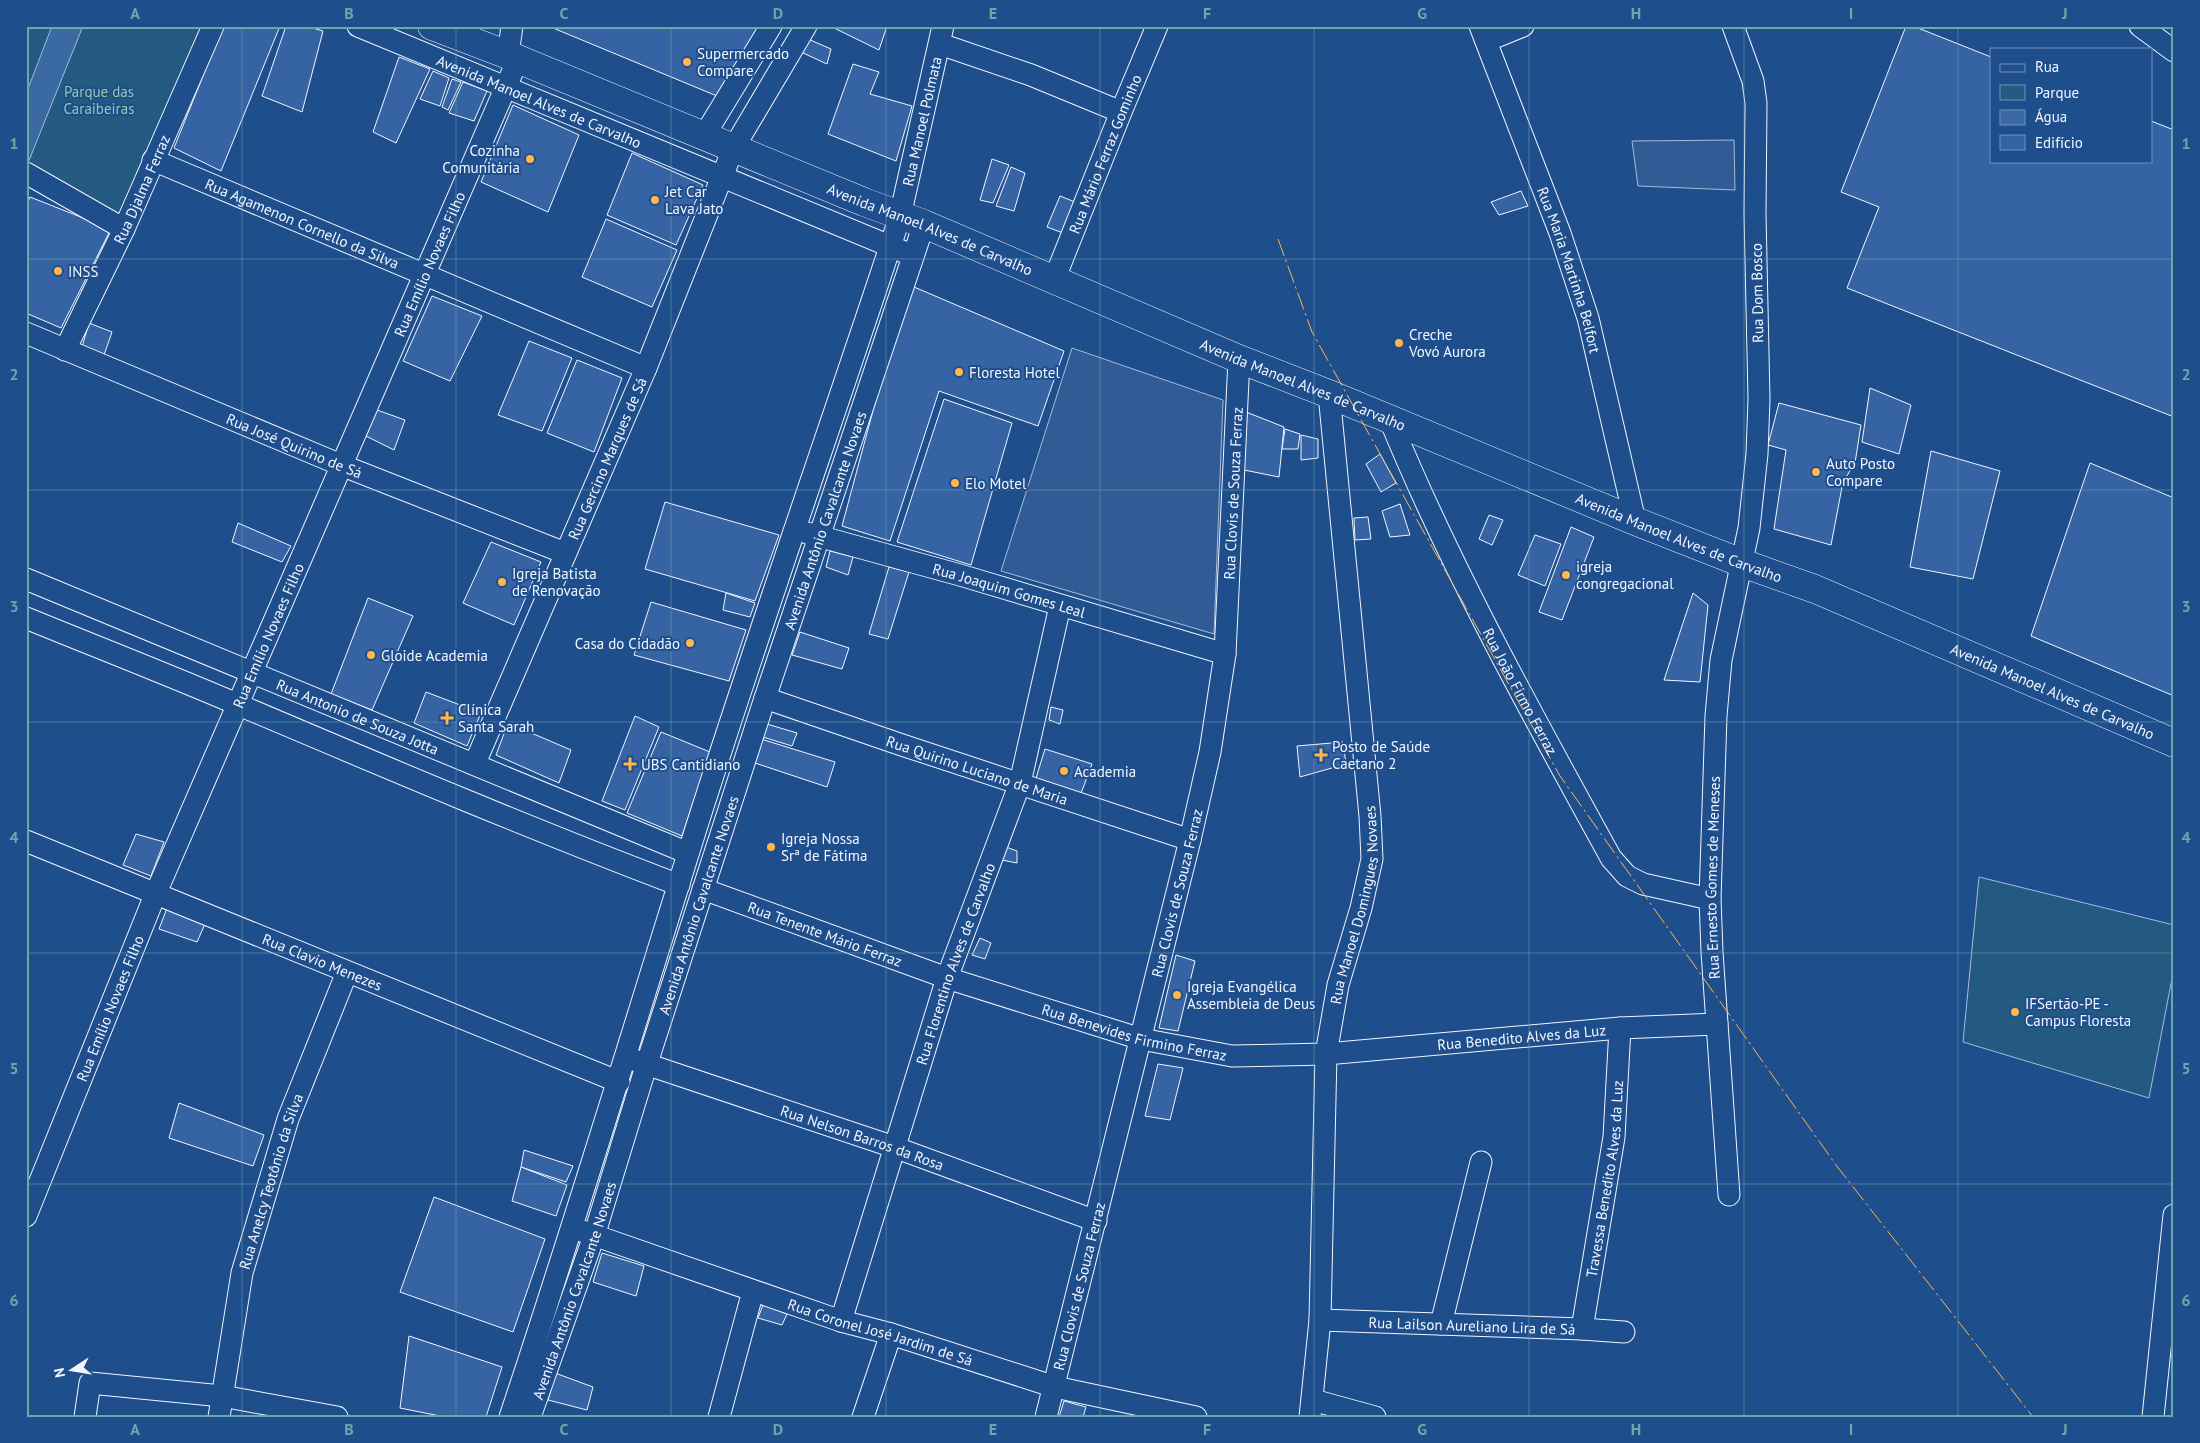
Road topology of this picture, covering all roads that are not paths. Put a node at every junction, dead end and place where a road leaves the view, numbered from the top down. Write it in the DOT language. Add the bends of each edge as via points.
graph roads {
  1 [pos="213,26"];
  2 [pos="358,26"];
  3 [pos="432,26"];
  4 [pos="512,26"];
  5 [pos="771,26"];
  6 [pos="806,26"];
  7 [pos="1157,26"];
  8 [pos="1523,26"];
  9 [pos="1733,26"];
  10 [pos="2140,26"];
  11 [pos="1483,33"];
  12 [pos="942,35"];
  13 [pos="2174,51"];
  14 [pos="513,57"];
  15 [pos="504,87"];
  16 [pos="1121,112"];
  17 [pos="704,136"];
  18 [pos="733,149"];
  19 [pos="153,160"];
  20 [pos="26,173"];
  21 [pos="722,176"];
  22 [pos="912,220"];
  23 [pos="124,229"];
  24 [pos="890,248"];
  25 [pos="914,255"];
  26 [pos="426,274"];
  27 [pos="1054,280"];
  28 [pos="26,333"];
  29 [pos="65,350"];
  30 [pos="1239,359"];
  31 [pos="646,368"];
  32 [pos="1329,394"];
  33 [pos="1390,420"];
  34 [pos="340,465"];
  35 [pos="1635,521"];
  36 [pos="794,529"];
  37 [pos="820,536"];
  38 [pos="565,553"];
  39 [pos="1742,563"];
  40 [pos="26,579"];
  41 [pos="1060,606"];
  42 [pos="26,618"];
  43 [pos="759,638"];
  44 [pos="782,649"];
  45 [pos="1225,654"];
  46 [pos="252,673"];
  47 [pos="765,698"];
  48 [pos="238,704"];
  49 [pos="2174,743"];
  50 [pos="475,763"];
  51 [pos="1020,783"];
  52 [pos="1190,840"];
  53 [pos="26,841"];
  54 [pos="688,853"];
  55 [pos="679,885"];
  56 [pos="703,889"];
  57 [pos="155,895"];
  58 [pos="1710,899"];
  59 [pos="347,972"];
  60 [pos="947,978"];
  61 [pos="1717,1024"];
  62 [pos="1620,1028"];
  63 [pos="1141,1039"];
  64 [pos="1326,1054"];
  65 [pos="626,1058"];
  66 [pos="647,1064"];
  67 [pos="619,1082"];
  68 [pos="894,1147"];
  69 [pos="1481,1162"];
  70 [pos="1728,1195"];
  71 [pos="2174,1215"];
  72 [pos="26,1216"];
  73 [pos="1096,1221"];
  74 [pos="571,1226"];
  75 [pos="594,1236"];
  76 [pos="753,1291"];
  77 [pos="1320,1320"];
  78 [pos="841,1321"];
  79 [pos="1441,1324"];
  80 [pos="1582,1329"];
  81 [pos="1624,1332"];
  82 [pos="891,1334"];
  83 [pos="1055,1387"];
  84 [pos="222,1396"];
  85 [pos="1311,1408"];
  86 [pos="85,1417"];
  87 [pos="219,1417"];
  88 [pos="337,1417"];
  89 [pos="510,1417"];
  90 [pos="530,1417"];
  91 [pos="719,1417"];
  92 [pos="863,1417"];
  93 [pos="1046,1417"];
  94 [pos="1196,1417"];
  95 [pos="1375,1417"];
  96 [pos="2153,1417"];
  1 -- 19 [label="street, Rua Djalma Ferraz"];
  2 -- 15 [label="street, Avenida Manoel Alves de Carvalho"];
  3 -- 14 [label="main road, Avenida Manoel Alves de Carvalho"];
  4 -- 14 [label="street, Rua Emílio Novaes Filho"];
  5 -- 17 [label="street"];
  6 -- 18 [label="street, Rua Gercino Marques de Sá"];
  7 -- 16 [label="street, Rua Mário Ferraz Gominho"];
  8 -- 11 [label="street"];
  9 -- 39 [label="street, Rua Dom Bosco" via="1753,81 1756,125 1759,399 1757,454"];
  10 -- 13 [label="street"];
  11 -- 35 [label="street, Rua Maria Martinha Belfort" via="1586,310"];
  12 -- 16 [label="street"];
  12 -- 22 [label="street, Rua Manoel Polmata"];
  14 -- 15 [label="street, Rua Emílio Novaes Filho"];
  14 -- 17 [label="main road, Avenida Manoel Alves de Carvalho"];
  15 -- 21 [label="street, Avenida Manoel Alves de Carvalho"];
  15 -- 26 [label="street, Rua Emílio Novaes Filho"];
  16 -- 27 [label="street, Rua Mário Ferraz Gominho"];
  17 -- 18 [label="main road, Avenida Manoel Alves de Carvalho"];
  18 -- 21 [label="street, Rua Gercino Marques de Sá"];
  18 -- 22 [label="main road, Avenida Manoel Alves de Carvalho"];
  19 -- 23 [label="street, Rua Djalma Ferraz"];
  19 -- 26 [label="street, Rua Agamenon Cornello da Silva"];
  20 -- 23 [label="street"];
  21 -- 24 [label="street, Avenida Manoel Alves de Carvalho"];
  21 -- 31 [label="street, Rua Gercino Marques de Sá"];
  22 -- 24 [label="street"];
  22 -- 25 [label="street, Avenida Antônio Cavalcante Novaes"];
  22 -- 27 [label="main road, Avenida Manoel Alves de Carvalho"];
  23 -- 29 [label="street, Rua Djalma Ferraz"];
  24 -- 25 [label="street, Avenida Manoel Alves de Carvalho"];
  24 -- 36 [label="street"];
  25 -- 37 [label="street, Avenida Antônio Cavalcante Novaes"];
  26 -- 31 [label="street, Rua Agamenon Cornello da Silva"];
  26 -- 34 [label="street, Rua Emílio Novaes Filho"];
  27 -- 30 [label="main road, Avenida Manoel Alves de Carvalho"];
  28 -- 29 [label="street, Rua José Quirino de Sá"];
  29 -- 34 [label="street, Rua José Quirino de Sá"];
  30 -- 32 [label="main road, Avenida Manoel Alves de Carvalho"];
  30 -- 45 [label="street, Rua Clovis de Souza Ferraz"];
  31 -- 38 [label="street, Rua Gercino Marques de Sá"];
  32 -- 33 [label="main road, Avenida Manoel Alves de Carvalho"];
  32 -- 64 [label="street, Rua Manoel Domingues Novaes" via="1372,859 1338,985"];
  33 -- 35 [label="main road, Avenida Manoel Alves de Carvalho"];
  33 -- 58 [label="street, Rua João Firmo Ferraz" via="1422,499 1519,691 1611,858 1627,876 1643,884"];
  34 -- 38 [label="street, Rua José Quirino de Sá"];
  34 -- 46 [label="street, Rua Emílio Novaes Filho"];
  35 -- 39 [label="main road, Avenida Manoel Alves de Carvalho"];
  36 -- 37 [label="street, Rua Joaquim Gomes Leal"];
  36 -- 43 [label="street"];
  37 -- 41 [label="street, Rua Joaquim Gomes Leal"];
  37 -- 44 [label="street, Avenida Antônio Cavalcante Novaes"];
  38 -- 50 [label="street, Rua Gercino Marques de Sá"];
  39 -- 49 [label="main road, Avenida Manoel Alves de Carvalho" via="1815,589"];
  39 -- 58 [label="street, Rua Ernesto Gomes de Meneses" via="1721,660"];
  40 -- 46 [label="street, Rua Antonio de Souza Jotta"];
  41 -- 45 [label="street, Rua Joaquim Gomes Leal"];
  41 -- 51 [label="street, Rua Florentino Alves de Carvalho"];
  42 -- 48 [label="street"];
  43 -- 44 [label="street"];
  43 -- 54 [label="street"];
  44 -- 47 [label="street, Avenida Antônio Cavalcante Novaes"];
  45 -- 52 [label="street, Rua Clovis de Souza Ferraz" via="1210,752"];
  46 -- 48 [label="street, Rua Emílio Novaes Filho"];
  46 -- 50 [label="street, Rua Antonio de Souza Jotta"];
  47 -- 51 [label="street, Rua Quirino Luciano de Maria"];
  47 -- 56 [label="street, Avenida Antônio Cavalcante Novaes"];
  48 -- 55 [label="street" via="570,844"];
  48 -- 57 [label="street, Rua Emílio Novaes Filho"];
  50 -- 54 [label="street, Rua Antonio de Souza Jotta"];
  51 -- 52 [label="street, Rua Quirino Luciano de Maria"];
  51 -- 60 [label="street, Rua Florentino Alves de Carvalho"];
  52 -- 63 [label="street, Rua Clovis de Souza Ferraz"];
  53 -- 57 [label="street, Rua Clavio Menezes"];
  54 -- 55 [label="street"];
  55 -- 65 [label="street"];
  56 -- 60 [label="street, Rua Tenente Mário Ferraz"];
  56 -- 66 [label="street, Avenida Antônio Cavalcante Novaes"];
  57 -- 59 [label="street, Rua Clavio Menezes"];
  57 -- 72 [label="street, Rua Emílio Novaes Filho"];
  58 -- 61 [label="street, Rua Ernesto Gomes de Meneses"];
  59 -- 67 [label="street, Rua Clavio Menezes"];
  59 -- 84 [label="street, Rua Anelcy Teotônio da Silva" via="288,1119 245,1264"];
  60 -- 63 [label="street, Rua Benevides Firmino Ferraz"];
  60 -- 68 [label="street, Rua Florentino Alves de Carvalho"];
  61 -- 62 [label="street, Rua Benedito Alves da Luz"];
  61 -- 70 [label="street, Rua Ernesto Gomes de Meneses"];
  62 -- 64 [label="street, Rua Benedito Alves da Luz"];
  62 -- 80 [label="street, Travessa Benedito Alves da Luz" via="1614,1137"];
  63 -- 64 [label="street, Rua Benevides Firmino Ferraz" via="1232,1056"];
  63 -- 73 [label="street, Rua Clovis de Souza Ferraz"];
  64 -- 77 [label="street, Rua Manoel Domingues Novaes"];
  65 -- 66 [label="street, Rua Nelson Barros da Rosa"];
  65 -- 67 [label="street"];
  66 -- 68 [label="street, Rua Nelson Barros da Rosa"];
  66 -- 75 [label="street, Avenida Antônio Cavalcante Novaes"];
  67 -- 74 [label="street"];
  68 -- 73 [label="street, Rua Nelson Barros da Rosa"];
  68 -- 78 [label="street, Rua Florentino Alves de Carvalho"];
  69 -- 79 [label="street"];
  71 -- 96 [label="street"];
  73 -- 83 [label="street, Rua Clovis de Souza Ferraz"];
  74 -- 75 [label="street, Rua Coronel José Jardim de Sá"];
  74 -- 89 [label="street"];
  75 -- 76 [label="street, Rua Coronel José Jardim de Sá"];
  75 -- 90 [label="street, Avenida Antônio Cavalcante Novaes"];
  76 -- 78 [label="street, Rua Coronel José Jardim de Sá"];
  76 -- 91 [label="street"];
  77 -- 79 [label="street, Rua Lailson Aureliano Lira de Sá"];
  77 -- 85 [label="street, Rua Manoel Domingues Novaes"];
  78 -- 82 [label="street, Rua Coronel José Jardim de Sá"];
  79 -- 80 [label="street, Rua Lailson Aureliano Lira de Sá"];
  80 -- 81 [label="street, Rua Lailson Aureliano Lira de Sá"];
  82 -- 83 [label="street, Rua Coronel José Jardim de Sá"];
  82 -- 92 [label="street"];
  83 -- 93 [label="street, Rua Clovis de Souza Ferraz"];
  83 -- 94 [label="street, Rua Coronel José Jardim de Sá"];
  84 -- 86 [label="street" via="90,1383"];
  84 -- 87 [label="street, Rua Anelcy Teotônio da Silva"];
  84 -- 88 [label="street"];
  85 -- 95 [label="street"];
}
